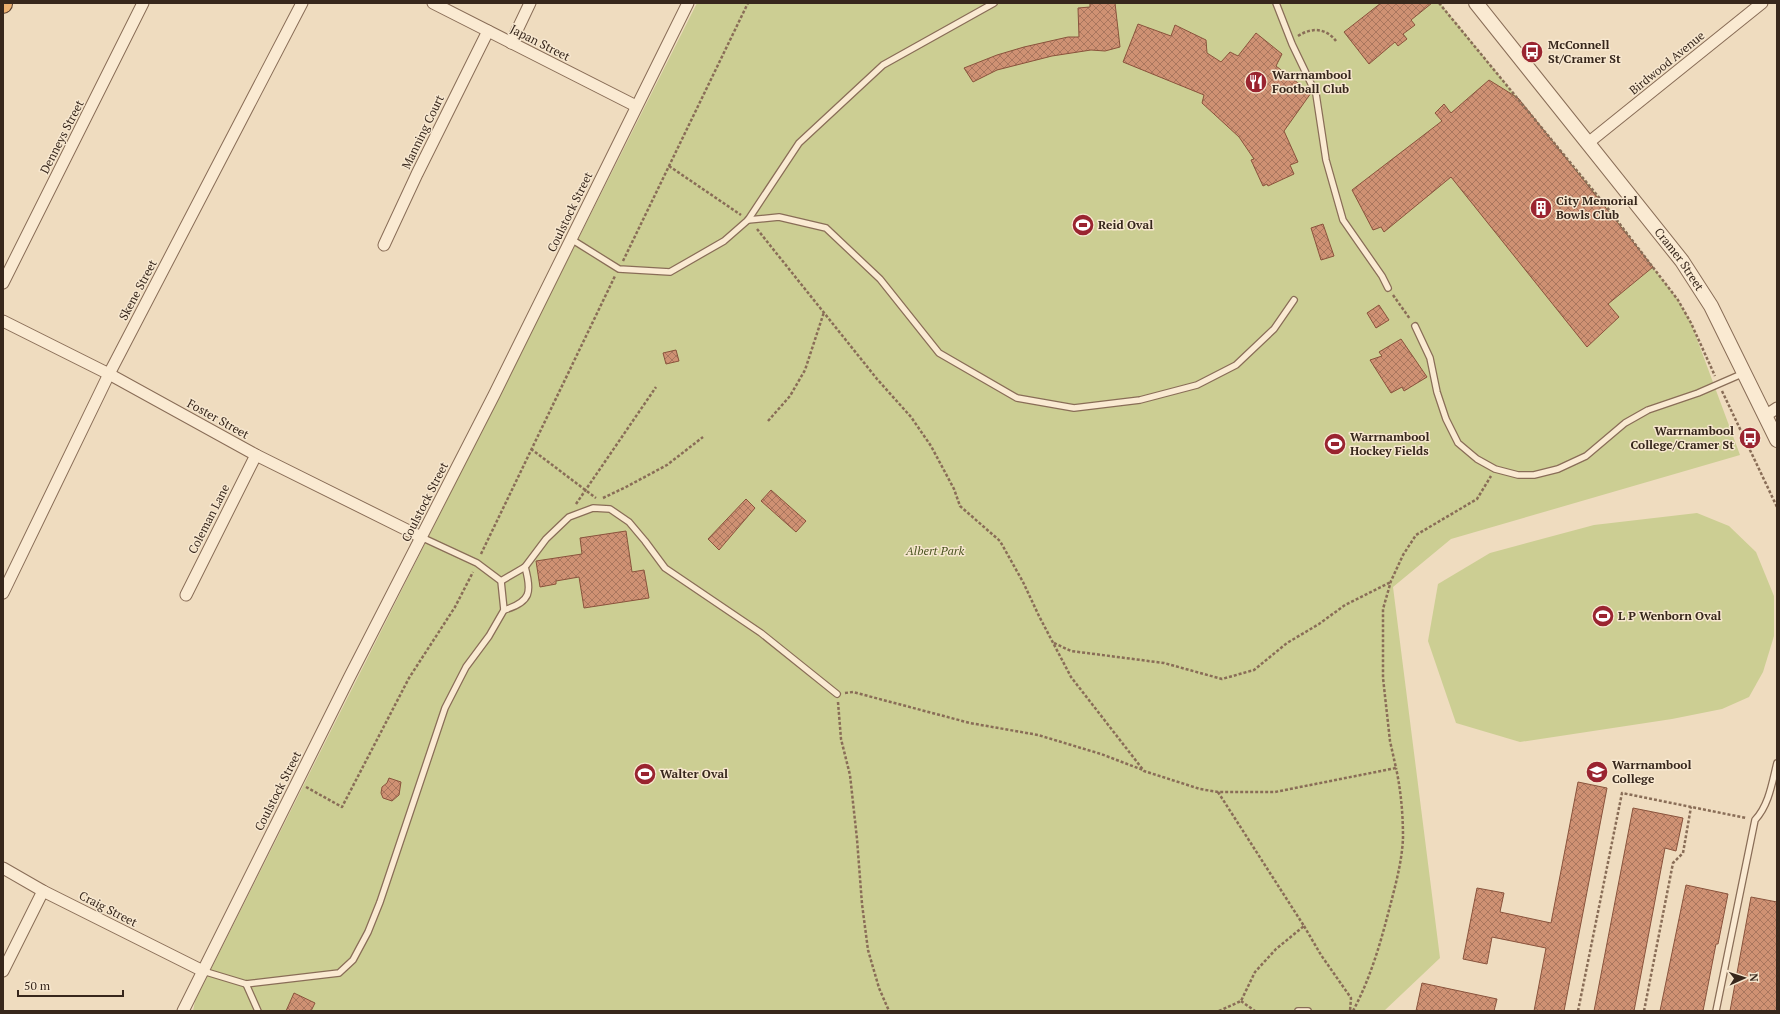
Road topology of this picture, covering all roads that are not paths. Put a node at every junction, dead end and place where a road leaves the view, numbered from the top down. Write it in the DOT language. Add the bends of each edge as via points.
graph roads {
  1 [pos="143,3"];
  2 [pos="302,3"];
  3 [pos="433,3"];
  4 [pos="530,3"];
  5 [pos="688,3"];
  6 [pos="994,3"];
  7 [pos="1276,3"];
  8 [pos="1476,3"];
  9 [pos="1762,3"];
  10 [pos="488,31"];
  11 [pos="511,43"];
  12 [pos="636,106"];
  13 [pos="1588,143"];
  14 [pos="748,220"];
  15 [pos="571,239"];
  16 [pos="384,245"];
  17 [pos="3,283"];
  18 [pos="1388,288"];
  19 [pos="1294,300"];
  20 [pos="3,321"];
  21 [pos="1415,326"];
  22 [pos="1744,373"];
  23 [pos="109,374"];
  24 [pos="1777,408"];
  25 [pos="1765,416"];
  26 [pos="1777,440"];
  27 [pos="256,455"];
  28 [pos="421,537"];
  29 [pos="525,567"];
  30 [pos="500,581"];
  31 [pos="3,593"];
  32 [pos="186,594"];
  33 [pos="504,610"];
  34 [pos="837,694"];
  35 [pos="1777,763"];
  36 [pos="3,868"];
  37 [pos="43,891"];
  38 [pos="3,971"];
  39 [pos="203,971"];
  40 [pos="246,984"];
  41 [pos="183,1011"];
  42 [pos="258,1011"];
  43 [pos="1298,1011"];
  44 [pos="1308,1011"];
  45 [pos="1716,1011"];
  1 -- 17 [label="street, Denneys Street"];
  2 -- 23 [label="street, Skene Street"];
  3 -- 10 [label="street, Japan Street"];
  4 -- 11 [label="street"];
  5 -- 12 [label="street, Coulstock Street"];
  6 -- 14 [label="lane" via="883,65 799,143"];
  7 -- 18 [label="lane" via="1316,94 1326,160 1343,220"];
  8 -- 13 [label="street, Cramer Street"];
  9 -- 13 [label="street, Birdwood Avenue"];
  10 -- 11 [label="street, Japan Street"];
  10 -- 16 [label="street, Manning Court"];
  11 -- 12 [label="street, Japan Street"];
  12 -- 15 [label="street, Coulstock Street"];
  13 -- 22 [label="street, Cramer Street" via="1682,261 1711,306"];
  14 -- 15 [label="lane" via="724,242 670,272 619,268"];
  14 -- 19 [label="lane" via="779,217 826,228 880,279 939,353 1016,398 1074,408 1140,400 1197,385 1236,365 1274,329"];
  15 -- 28 [label="street, Coulstock Street"];
  20 -- 23 [label="street, Foster Street"];
  21 -- 22 [label="lane" via="1430,358 1437,392 1458,443 1477,459 1495,469 1518,475 1534,475 1558,469 1586,456 1625,423 1648,410"];
  22 -- 25 [label="street, Cramer Street"];
  23 -- 27 [label="street, Foster Street"];
  23 -- 31 [label="street, Skene Street"];
  24 -- 25 [label="street"];
  25 -- 26 [label="street, Cramer Street"];
  27 -- 28 [label="street, Foster Street"];
  27 -- 32 [label="street, Coleman Lane"];
  28 -- 30 [label="lane" via="477,563"];
  28 -- 39 [label="street, Coulstock Street"];
  29 -- 30 [label="lane"];
  29 -- 33 [label="lane" via="529,592 525,601"];
  29 -- 34 [label="lane" via="546,539 569,517 593,508 610,509 629,522 665,568 761,633"];
  30 -- 33 [label="lane"];
  33 -- 40 [label="lane" via="466,667 445,708 380,902 353,960 339,973"];
  35 -- 45 [label="lane" via="1767,800 1755,820"];
  36 -- 37 [label="street, Craig Street"];
  37 -- 38 [label="street"];
  37 -- 39 [label="street, Craig Street"];
  39 -- 40 [label="lane"];
  39 -- 41 [label="street, Coulstock Street"];
  40 -- 42 [label="lane"];
  43 -- 44 [label="lane"];
}
